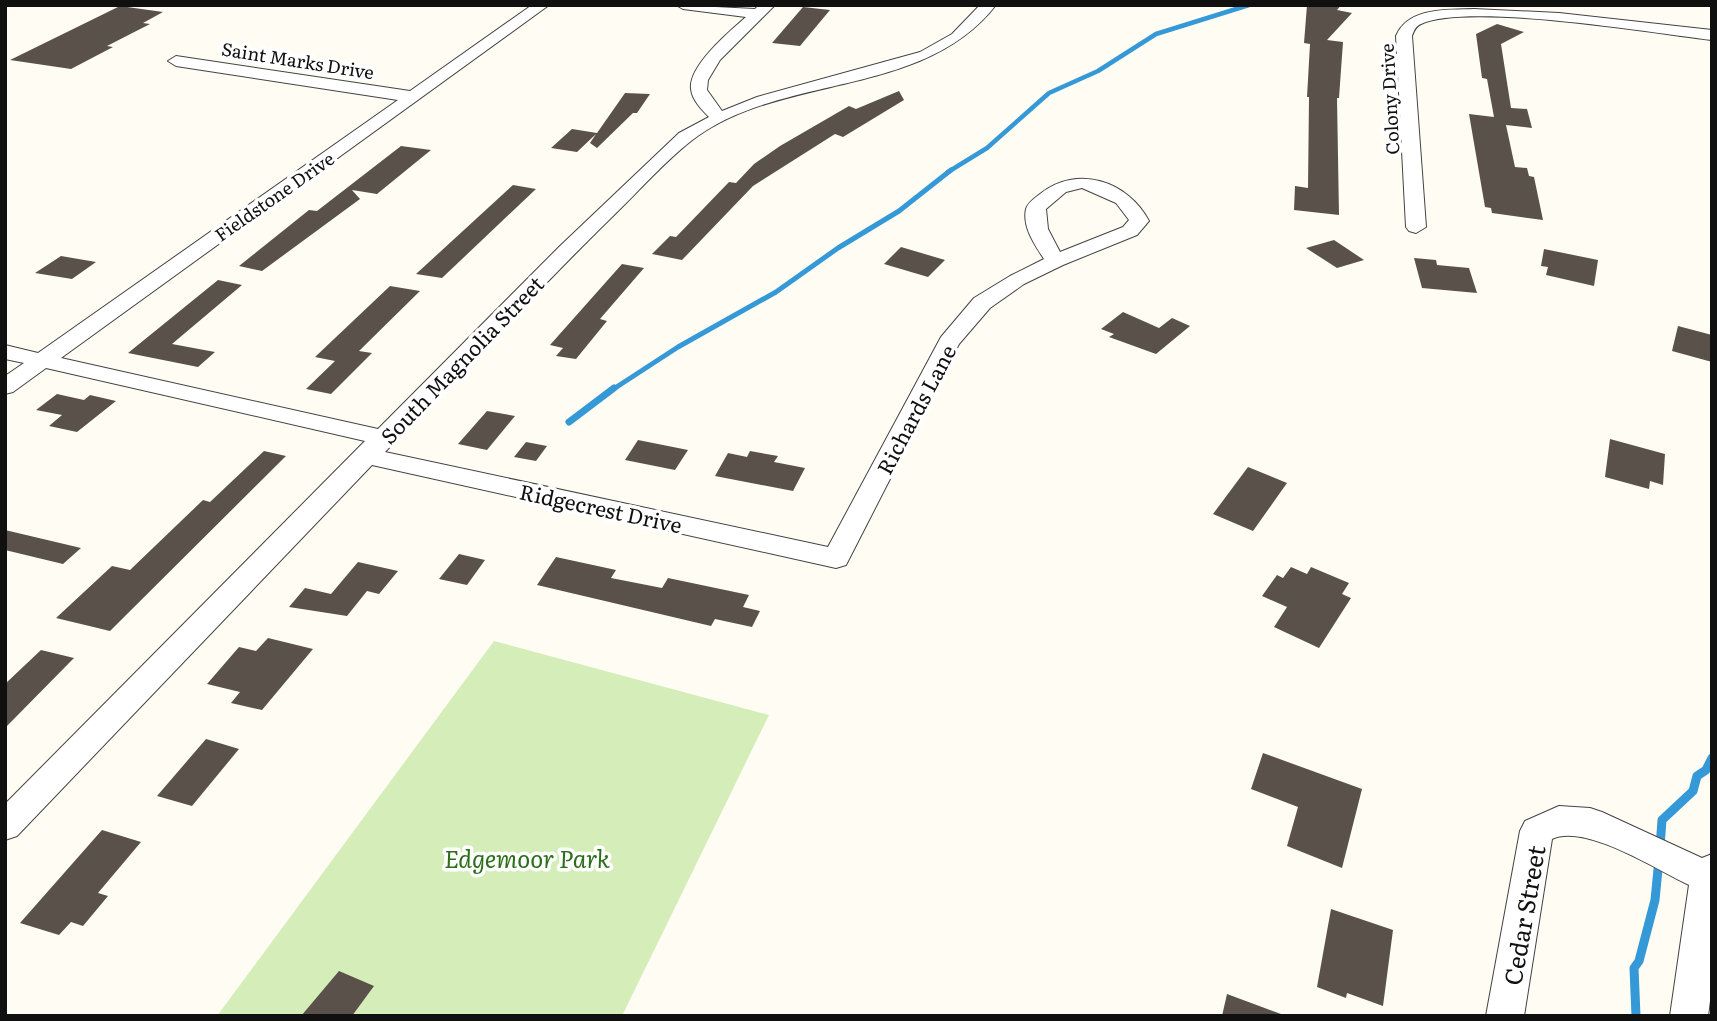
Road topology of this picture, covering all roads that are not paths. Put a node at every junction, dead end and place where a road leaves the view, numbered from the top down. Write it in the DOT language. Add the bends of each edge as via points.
graph roads {
  1 [pos="542,5"];
  2 [pos="683,5"];
  3 [pos="989,5"];
  4 [pos="763,10"];
  5 [pos="1538,11"];
  6 [pos="1712,35"];
  7 [pos="176,61"];
  8 [pos="414,97"];
  9 [pos="719,118"];
  10 [pos="1416,227"];
  11 [pos="1056,261"];
  12 [pos="5,352"];
  13 [pos="44,360"];
  14 [pos="5,387"];
  15 [pos="375,447"];
  16 [pos="836,558"];
  17 [pos="5,826"];
  18 [pos="1710,873"];
  19 [pos="1505,1016"];
  20 [pos="1689,1016"];
  1 -- 8 [label="street, Fieldstone Drive"];
  2 -- 4 [label="street"];
  3 -- 9 [label="street, South Magnolia Street" via="957,37 926,55"];
  4 -- 9 [label="street" via="701,76 699,91"];
  5 -- 6 [label="street, Colony Drive"];
  5 -- 10 [label="street, Colony Drive" via="1457,12 1407,27"];
  7 -- 8 [label="street, Saint Marks Drive"];
  8 -- 13 [label="street, Fieldstone Drive"];
  9 -- 15 [label="street, South Magnolia Street" via="685,137 631,186"];
  11 -- 11 [label="street, Richards Lane" via="1034,221 1036,207 1059,188 1082,182 1109,189 1132,206 1139,220 1130,231"];
  11 -- 16 [label="street, Richards Lane" via="982,303 949,342"];
  12 -- 13 [label="street, Ridgecrest Drive"];
  13 -- 14 [label="street, Fieldstone Drive"];
  13 -- 15 [label="street, Ridgecrest Drive"];
  15 -- 16 [label="street, Ridgecrest Drive"];
  15 -- 17 [label="street, South Magnolia Street"];
  18 -- 19 [label="street, Cedar Street" via="1590,822 1559,820 1537,831"];
  18 -- 20 [label="street, Cedar Street"];
}
